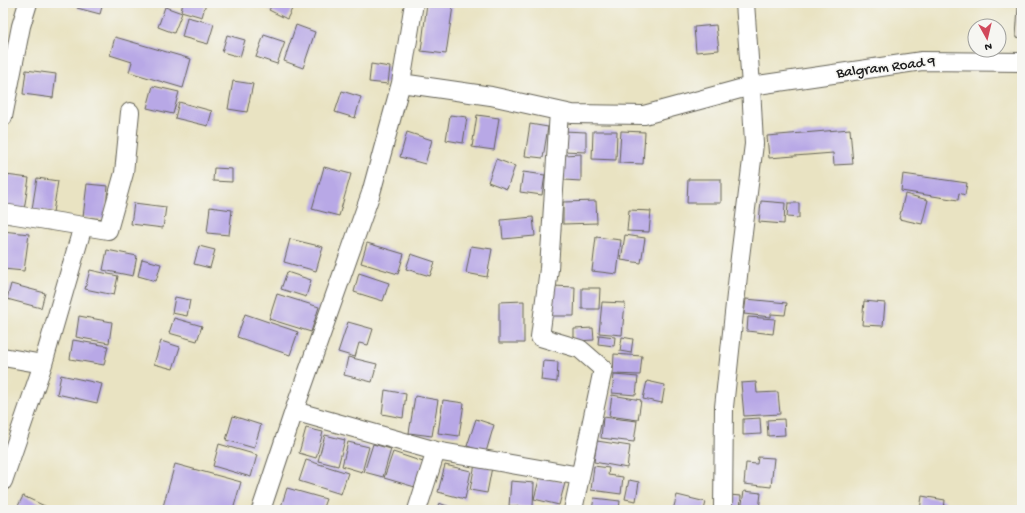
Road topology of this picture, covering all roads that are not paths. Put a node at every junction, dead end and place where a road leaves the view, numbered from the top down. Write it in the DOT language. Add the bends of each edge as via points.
graph roads {
  1 [pos="28,3"];
  2 [pos="414,3"];
  3 [pos="745,3"];
  4 [pos="1022,62"];
  5 [pos="401,83"];
  6 [pos="752,86"];
  7 [pos="559,111"];
  8 [pos="130,112"];
  9 [pos="3,117"];
  10 [pos="3,213"];
  11 [pos="83,226"];
  12 [pos="3,357"];
  13 [pos="43,364"];
  14 [pos="294,411"];
  15 [pos="436,451"];
  16 [pos="580,476"];
  17 [pos="3,481"];
  18 [pos="261,510"];
  19 [pos="417,510"];
  20 [pos="573,510"];
  21 [pos="723,510"];
  1 -- 9 [label="street"];
  2 -- 5 [label="street"];
  3 -- 6 [label="street"];
  4 -- 6 [label="street, Balgram Road 9" via="922,61"];
  5 -- 7 [label="street, Balgram Road 9" via="491,96"];
  5 -- 14 [label="street" via="372,193"];
  6 -- 7 [label="street, Balgram Road 9" via="644,115 572,114"];
  6 -- 21 [label="street" via="754,144 724,407"];
  7 -- 16 [label="street" via="549,269 540,337 580,349 603,370"];
  8 -- 11 [label="street" via="124,173 108,230"];
  10 -- 11 [label="street"];
  11 -- 13 [label="street"];
  12 -- 13 [label="street"];
  13 -- 17 [label="street"];
  14 -- 15 [label="street"];
  14 -- 18 [label="street"];
  15 -- 16 [label="street"];
  15 -- 19 [label="street"];
  16 -- 20 [label="street"];
}
